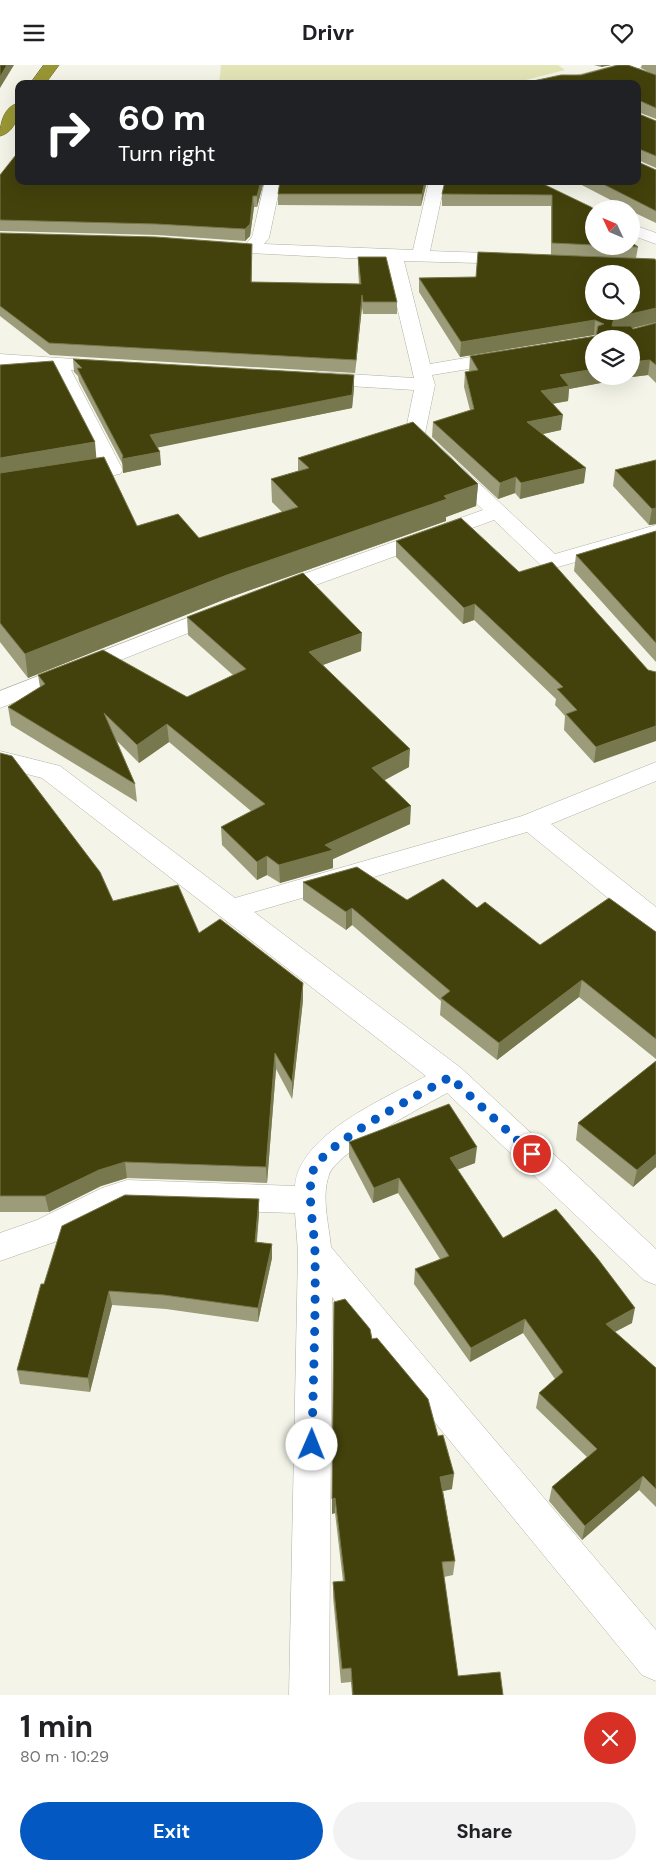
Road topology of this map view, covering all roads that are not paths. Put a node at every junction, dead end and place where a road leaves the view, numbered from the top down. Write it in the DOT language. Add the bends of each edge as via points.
graph roads {
  1 [pos="52,65"];
  2 [pos="633,69"];
  3 [pos="40,80"];
  4 [pos="579,80"];
  5 [pos="15,112"];
  6 [pos="0,131"];
  7 [pos="272,185"];
  8 [pos="436,185"];
  9 [pos="640,233"];
  10 [pos="656,239"];
  11 [pos="223,247"];
  12 [pos="251,249"];
  13 [pos="394,255"];
  14 [pos="420,255"];
  15 [pos="531,259"];
  16 [pos="527,354"];
  17 [pos="0,360"];
  18 [pos="58,363"];
  19 [pos="126,367"];
  20 [pos="300,377"];
  21 [pos="423,378"];
  22 [pos="0,489"];
  23 [pos="497,512"];
  24 [pos="656,532"];
  25 [pos="0,700"];
  26 [pos="0,759"];
  27 [pos="656,771"];
  28 [pos="531,822"];
  29 [pos="231,909"];
  30 [pos="656,922"];
  31 [pos="450,1077"];
  32 [pos="311,1200"];
  33 [pos="0,1247"];
  34 [pos="315,1252"];
  35 [pos="656,1270"];
  36 [pos="656,1661"];
  37 [pos="309,1695"];
  1 -- 3 [label="highway"];
  2 -- 4 [label="street"];
  5 -- 6 [label="highway"];
  7 -- 12 [label="street" via="260,238"];
  8 -- 14 [label="street"];
  9 -- 10 [label="street"];
  11 -- 12 [label="street"];
  12 -- 13 [label="street"];
  13 -- 14 [label="street"];
  13 -- 21 [label="street"];
  14 -- 15 [label="street"];
  16 -- 21 [label="street"];
  17 -- 18 [label="street"];
  18 -- 19 [label="street"];
  18 -- 22 [label="street" via="113,470"];
  20 -- 21 [label="street"];
  21 -- 23 [label="street" via="415,434"];
  23 -- 24 [label="street" via="557,570"];
  23 -- 25 [label="street" via="251,600"];
  26 -- 29 [label="street" via="51,772"];
  27 -- 28 [label="street"];
  28 -- 29 [label="street"];
  28 -- 30 [label="street"];
  29 -- 31 [label="street"];
  31 -- 32 [label="street" via="347,1138 326,1155 314,1171"];
  31 -- 35 [label="street"];
  32 -- 33 [label="street" via="127,1194 113,1197 35,1236"];
  32 -- 34 [label="street"];
  34 -- 36 [label="street"];
  34 -- 37 [label="street"];
}
